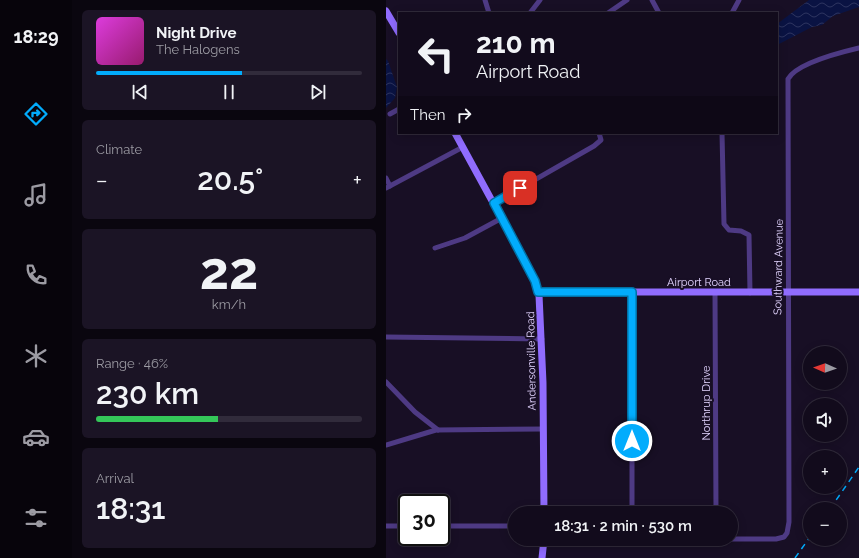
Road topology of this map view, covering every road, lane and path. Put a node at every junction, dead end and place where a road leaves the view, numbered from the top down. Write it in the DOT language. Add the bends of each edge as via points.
graph roads {
  1 [pos="485,0"];
  2 [pos="540,0"];
  3 [pos="627,0"];
  4 [pos="652,0"];
  5 [pos="739,0"];
  6 [pos="533,8"];
  7 [pos="386,10"];
  8 [pos="489,12"];
  9 [pos="531,12"];
  10 [pos="537,12"];
  11 [pos="609,12"];
  12 [pos="658,12"];
  13 [pos="733,12"];
  14 [pos="398,31"];
  15 [pos="859,48"];
  16 [pos="398,110"];
  17 [pos="390,114"];
  18 [pos="456,134"];
  19 [pos="599,134"];
  20 [pos="722,134"];
  21 [pos="463,147"];
  22 [pos="386,178"];
  23 [pos="388,187"];
  24 [pos="494,203"];
  25 [pos="502,218"];
  26 [pos="435,248"];
  27 [pos="538,292"];
  28 [pos="632,292"];
  29 [pos="859,292"];
  30 [pos="715,293"];
  31 [pos="750,293"];
  32 [pos="788,293"];
  33 [pos="386,338"];
  34 [pos="542,339"];
  35 [pos="386,382"];
  36 [pos="543,429"];
  37 [pos="438,430"];
  38 [pos="386,445"];
  39 [pos="544,506"];
  40 [pos="632,506"];
  41 [pos="716,506"];
  42 [pos="386,526"];
  43 [pos="398,526"];
  44 [pos="450,526"];
  45 [pos="508,526"];
  46 [pos="738,539"];
  47 [pos="543,546"];
  48 [pos="542,558"];
  1 -- 8 [label="street"];
  2 -- 6 [label="street"];
  3 -- 11 [label="street"];
  4 -- 12 [label="street"];
  5 -- 13 [label="street"];
  6 -- 9 [label="street"];
  6 -- 10 [label="street"];
  7 -- 14 [label="street"];
  15 -- 32 [label="street, Southward Avenue" via="828,55 794,72 788,79"];
  16 -- 17 [label="street"];
  18 -- 21 [label="street, Andersonville Road"];
  19 -- 24 [label="street" via="601,140 594,146"];
  20 -- 31 [label="street" via="724,224 729,230 749,235"];
  21 -- 23 [label="street"];
  21 -- 24 [label="street, Andersonville Road"];
  22 -- 23 [label="street"];
  24 -- 25 [label="street, Andersonville Road"];
  25 -- 26 [label="street" via="465,238"];
  25 -- 27 [label="street, Andersonville Road" via="535,281"];
  27 -- 28 [label="street, Airport Road"];
  27 -- 34 [label="street, Andersonville Road"];
  28 -- 30 [label="street, Airport Road"];
  28 -- 40 [label="street"];
  29 -- 32 [label="street, Airport Road"];
  30 -- 31 [label="street, Airport Road"];
  30 -- 41 [label="street, Northrup Drive"];
  31 -- 32 [label="street, Airport Road"];
  32 -- 46 [label="street, Southward Avenue" via="787,533 784,537 776,539"];
  33 -- 34 [label="street"];
  34 -- 36 [label="street, Andersonville Road"];
  35 -- 37 [label="street" via="415,412"];
  36 -- 37 [label="street"];
  36 -- 39 [label="street, Andersonville Road"];
  37 -- 38 [label="street"];
  42 -- 43 [label="street"];
  44 -- 45 [label="street"];
  47 -- 48 [label="street"];
}
